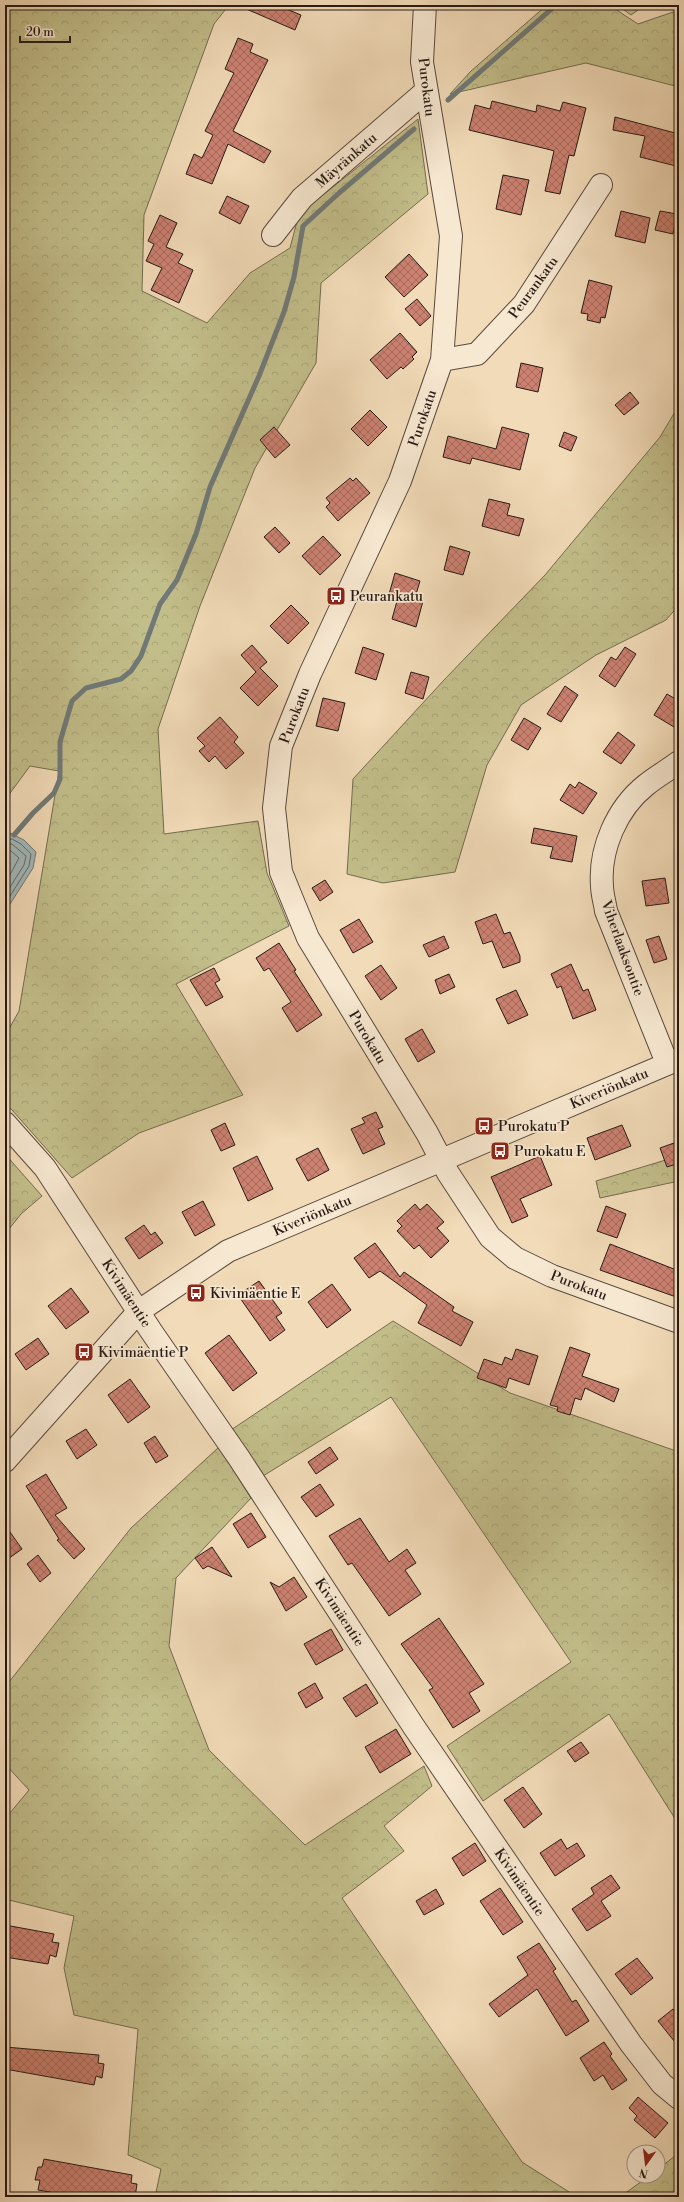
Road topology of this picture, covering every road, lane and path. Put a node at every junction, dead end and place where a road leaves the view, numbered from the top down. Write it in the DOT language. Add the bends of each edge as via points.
graph roads {
  1 [pos="425,5"];
  2 [pos="426,91"];
  3 [pos="601,185"];
  4 [pos="273,236"];
  5 [pos="442,360"];
  6 [pos="679,762"];
  7 [pos="673,1061"];
  8 [pos="5,1123"];
  9 [pos="441,1160"];
  10 [pos="139,1311"];
  11 [pos="679,1322"];
  12 [pos="5,1461"];
  13 [pos="679,2098"];
  1 -- 2 [label="street, Purokatu" via="422,62"];
  2 -- 4 [label="street, Mäyränkatu" via="302,198"];
  2 -- 5 [label="street, Purokatu" via="451,236"];
  3 -- 5 [label="street, Peurankatu" via="524,304 477,354"];
  5 -- 9 [label="street, Purokatu" via="400,482 310,674 282,746 274,808 280,872 308,938"];
  6 -- 7 [label="street, Viherlaaksontie" via="645,786 625,806 611,832 603,859 602,886 606,911"];
  7 -- 9 [label="street, Kiveriönkatu"];
  8 -- 10 [label="street, Kivimäentie" via="45,1168"];
  9 -- 10 [label="street, Kiveriönkatu" via="228,1251"];
  9 -- 11 [label="street, Purokatu" via="490,1237 515,1258 552,1276"];
  10 -- 12 [label="street, Kiveriönkatu"];
  10 -- 13 [label="street, Kivimäentie" via="239,1458 414,1727 631,2044 662,2084"];
}
